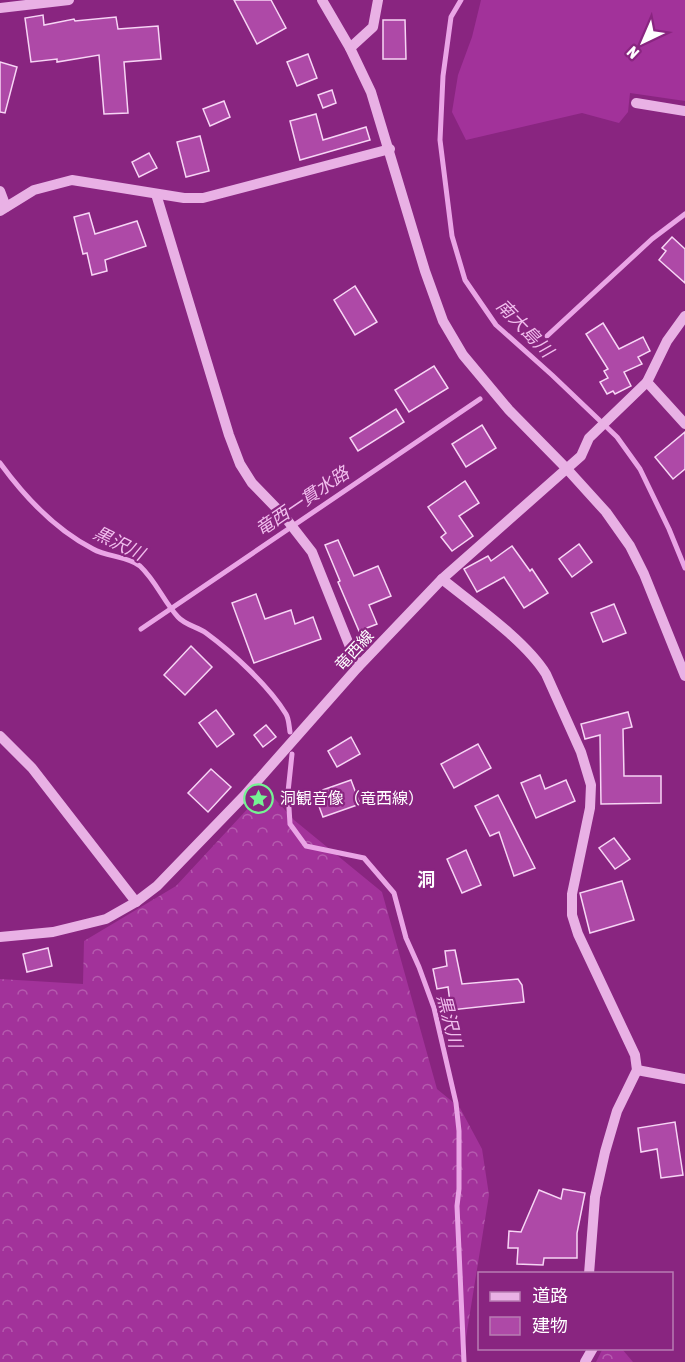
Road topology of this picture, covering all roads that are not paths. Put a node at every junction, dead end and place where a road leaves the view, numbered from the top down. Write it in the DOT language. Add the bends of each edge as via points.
graph roads {
  1 [pos="69,0"];
  2 [pos="322,0"];
  3 [pos="378,0"];
  4 [pos="0,8"];
  5 [pos="350,48"];
  6 [pos="636,103"];
  7 [pos="685,111"];
  8 [pos="390,149"];
  9 [pos="0,191"];
  10 [pos="156,194"];
  11 [pos="3,209"];
  12 [pos="685,316"];
  13 [pos="647,382"];
  14 [pos="685,424"];
  15 [pos="567,469"];
  16 [pos="442,579"];
  17 [pos="358,667"];
  18 [pos="685,676"];
  19 [pos="0,736"];
  20 [pos="136,902"];
  21 [pos="0,937"];
  22 [pos="637,1070"];
  23 [pos="685,1079"];
  24 [pos="589,1272"];
  1 -- 4 [label="street"];
  2 -- 5 [label="street"];
  3 -- 5 [label="street" via="373,27"];
  5 -- 8 [label="street" via="371,92"];
  6 -- 7 [label="street"];
  8 -- 10 [label="street" via="214,196 184,198"];
  8 -- 15 [label="street" via="443,321 463,355"];
  9 -- 11 [label="street"];
  10 -- 11 [label="street" via="72,180 34,190"];
  10 -- 17 [label="street" via="240,464 312,552"];
  12 -- 13 [label="street, 竜西線" via="667,341"];
  13 -- 14 [label="street"];
  13 -- 15 [label="street, 竜西線" via="589,438 581,456"];
  15 -- 16 [label="street, 竜西線"];
  15 -- 18 [label="street" via="630,546"];
  16 -- 17 [label="street, 竜西線"];
  16 -- 22 [label="street" via="540,663 581,752 591,784 590,808 572,894 572,915 635,1054"];
  17 -- 20 [label="street, 竜西線" via="244,796"];
  19 -- 20 [label="street" via="32,768"];
  20 -- 21 [label="street, 竜西線" via="106,919 53,932"];
  22 -- 23 [label="street"];
  22 -- 24 [label="street" via="617,1111 604,1152 595,1197"];
}
